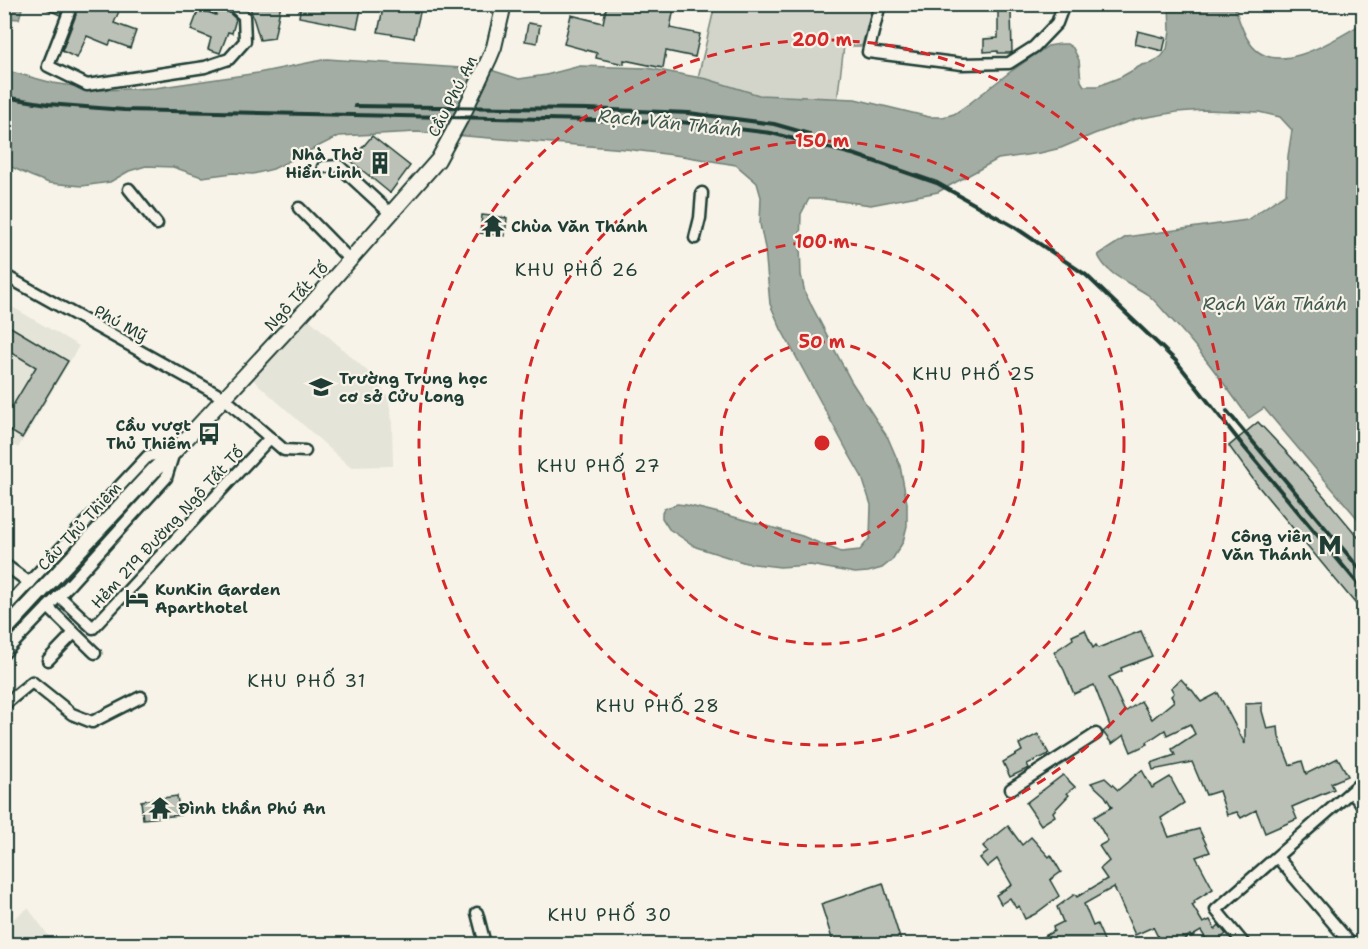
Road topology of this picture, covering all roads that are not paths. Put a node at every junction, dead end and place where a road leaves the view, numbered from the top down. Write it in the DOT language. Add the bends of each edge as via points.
graph roads {
  1 [pos="231,4"];
  2 [pos="504,4"];
  3 [pos="880,4"];
  4 [pos="1064,4"];
  5 [pos="69,12"];
  6 [pos="438,160"];
  7 [pos="323,167"];
  8 [pos="129,189"];
  9 [pos="702,193"];
  10 [pos="299,208"];
  11 [pos="391,214"];
  12 [pos="157,224"];
  13 [pos="695,238"];
  14 [pos="350,260"];
  15 [pos="4,275"];
  16 [pos="224,398"];
  17 [pos="270,438"];
  18 [pos="305,451"];
  19 [pos="174,452"];
  20 [pos="154,470"];
  21 [pos="4,564"];
  22 [pos="30,583"];
  23 [pos="59,596"];
  24 [pos="48,607"];
  25 [pos="4,609"];
  26 [pos="4,631"];
  27 [pos="74,633"];
  28 [pos="4,653"];
  29 [pos="95,653"];
  30 [pos="48,660"];
  31 [pos="141,697"];
  32 [pos="4,705"];
  33 [pos="1096,734"];
  34 [pos="1364,780"];
  35 [pos="1011,789"];
  36 [pos="1351,792"];
  37 [pos="1364,807"];
  38 [pos="1276,856"];
  39 [pos="477,912"];
  40 [pos="485,945"];
  41 [pos="1244,945"];
  42 [pos="1351,945"];
  1 -- 5 [label="street" via="244,16 245,41 229,58 205,67 87,85 48,66"];
  2 -- 6 [label="street, Cầu Phú An" via="494,47"];
  3 -- 4 [label="street" via="868,52 962,64 1009,63 1034,47 1057,23"];
  6 -- 11 [label="street, Ngô Tất Tố"];
  7 -- 11 [label="street" via="339,166"];
  8 -- 12 [label="street"];
  9 -- 13 [label="street"];
  10 -- 14 [label="street"];
  11 -- 14 [label="street, Ngô Tất Tố"];
  14 -- 16 [label="street, Ngô Tất Tố"];
  15 -- 16 [label="street, Phú Mỹ"];
  16 -- 17 [label="street, Phú Mỹ"];
  16 -- 19 [label="street, Ngô Tất Tố"];
  17 -- 18 [label="street, Phú Mỹ" via="284,450"];
  17 -- 23 [label="street, Hẻm 219 Đường Ngô Tất Tố" via="93,628"];
  19 -- 20 [label="street, Ngô Tất Tố"];
  19 -- 22 [label="street" via="148,456"];
  19 -- 23 [label="street, Ngô Tất Tố" via="166,478"];
  20 -- 26 [label="street, Cầu Thủ Thiêm"];
  21 -- 22 [label="street"];
  22 -- 25 [label="street"];
  23 -- 24 [label="street, Ngô Tất Tố"];
  24 -- 27 [label="street"];
  24 -- 28 [label="street, Ngô Tất Tố"];
  27 -- 29 [label="street"];
  27 -- 30 [label="street"];
  31 -- 32 [label="street" via="92,722 72,714 32,682"];
  33 -- 35 [label="street"];
  34 -- 36 [label="street"];
  36 -- 37 [label="street"];
  36 -- 38 [label="street"];
  38 -- 41 [label="street" via="1216,910"];
  38 -- 42 [label="street"];
  39 -- 40 [label="street"];
}
